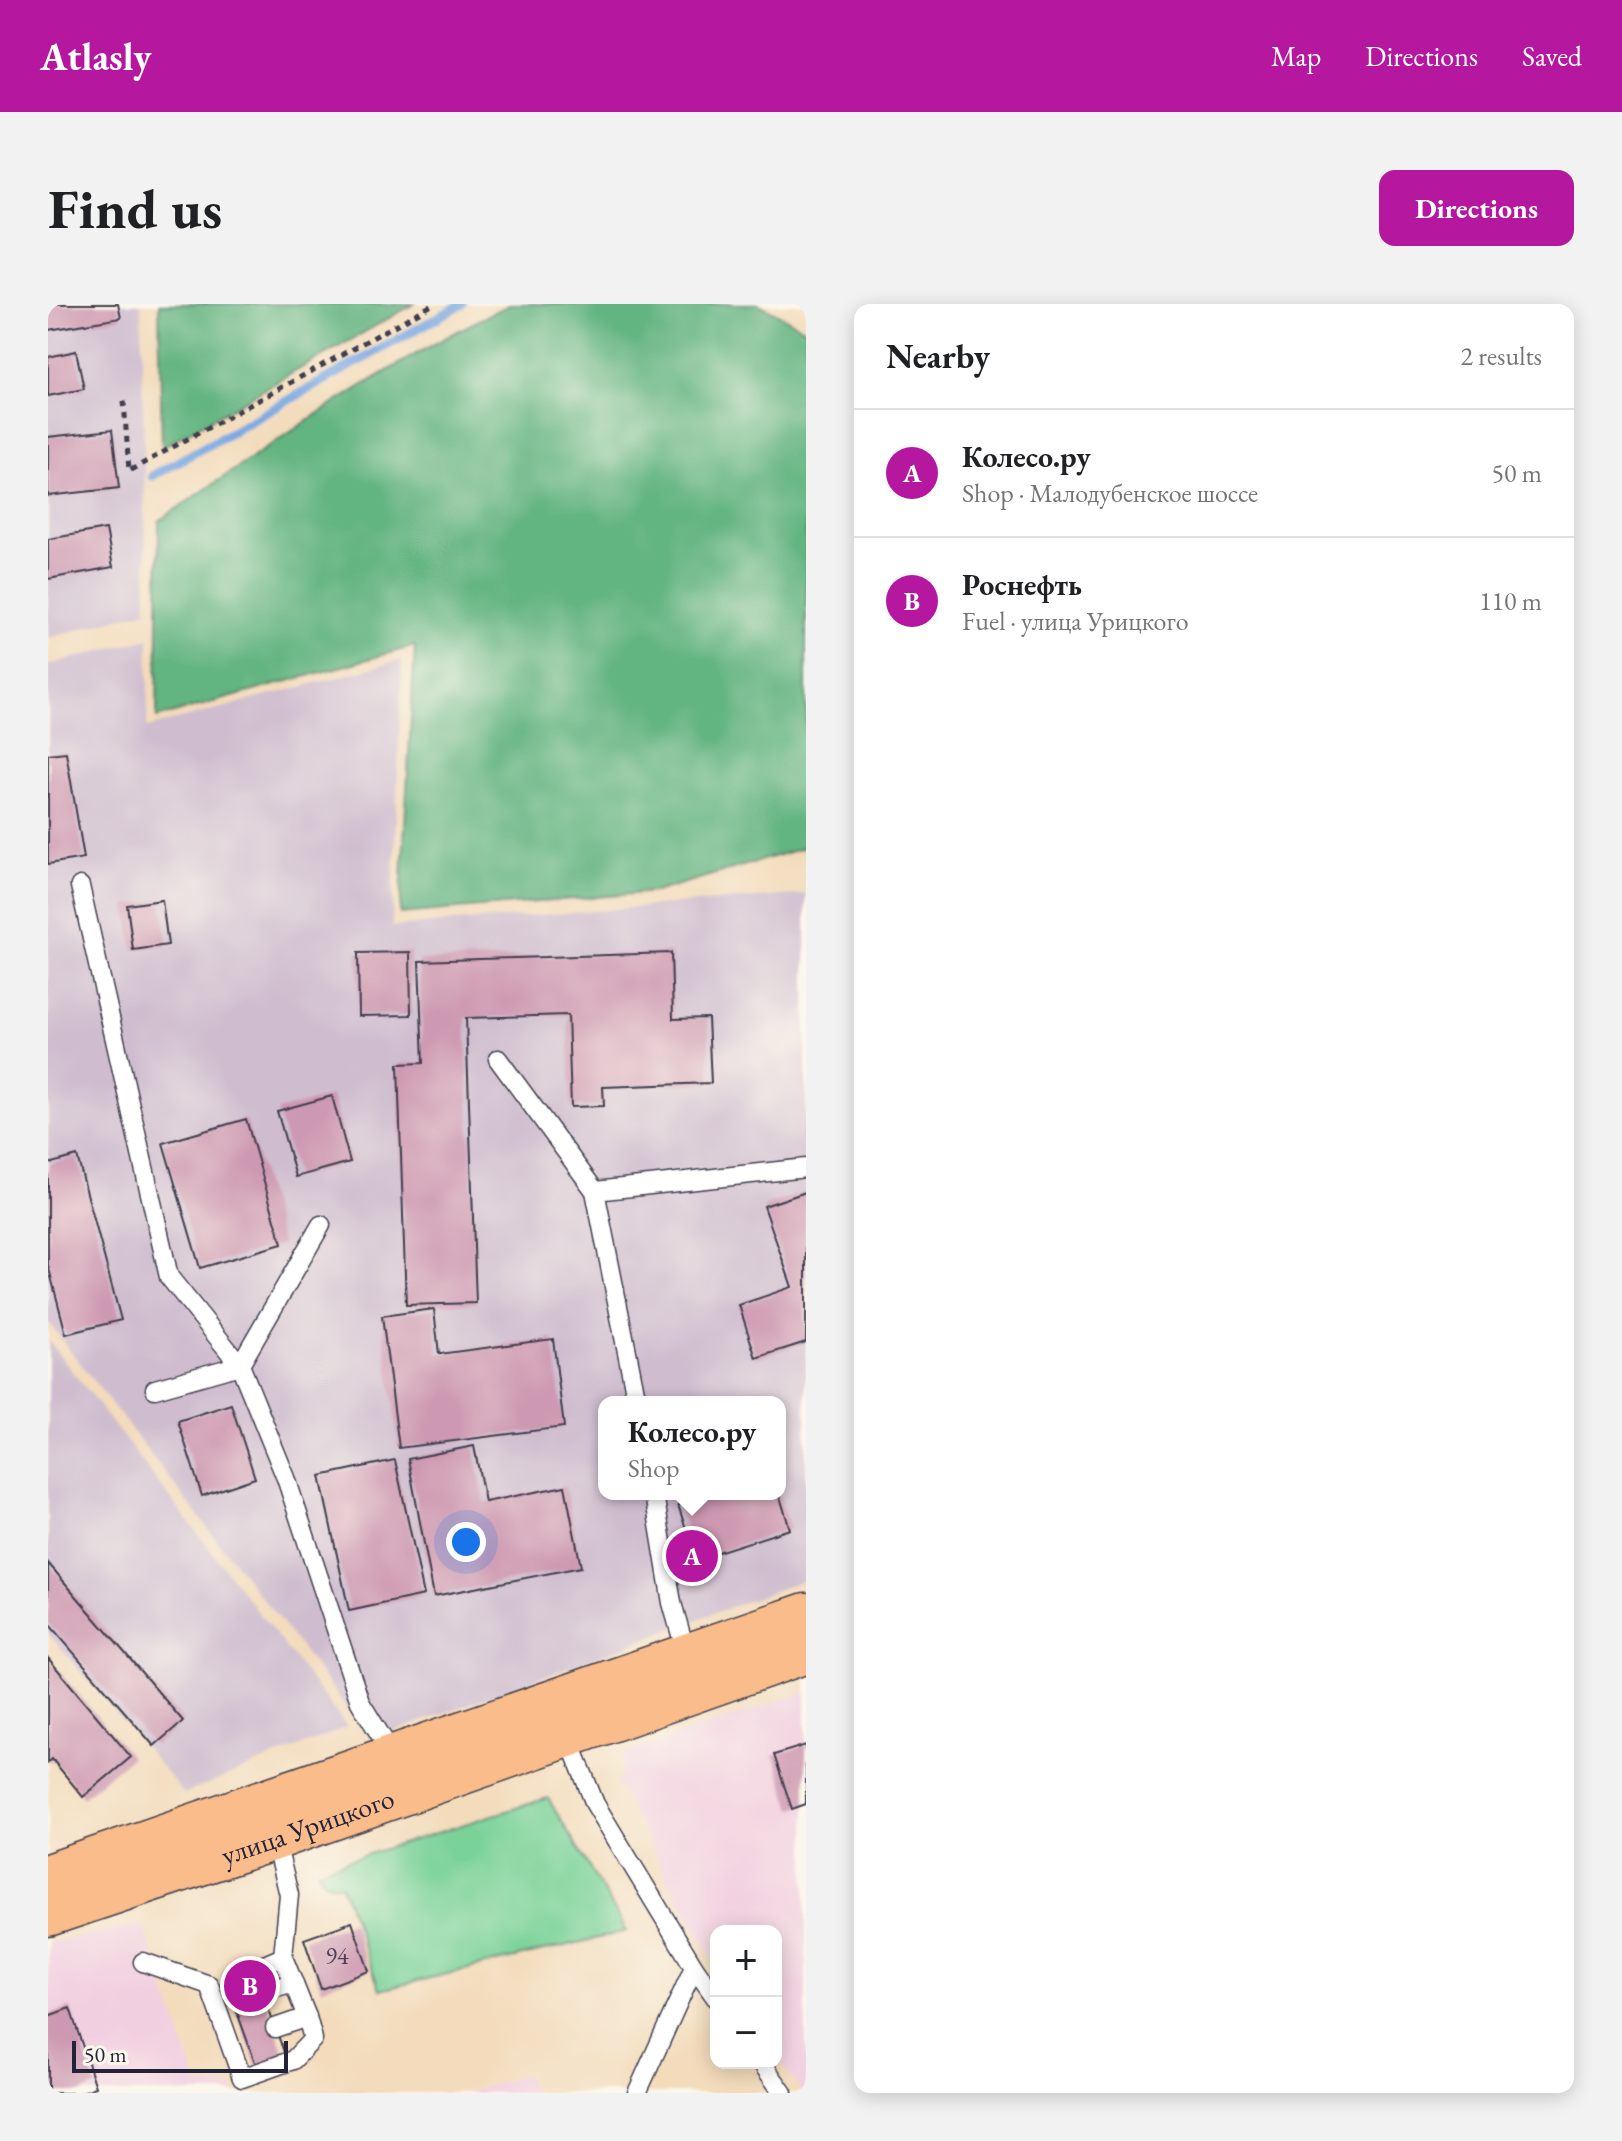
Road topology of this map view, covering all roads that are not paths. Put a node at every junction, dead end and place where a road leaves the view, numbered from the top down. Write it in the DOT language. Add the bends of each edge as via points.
graph roads {
  1 [pos="80,886"];
  2 [pos="498,1059"];
  3 [pos="806,1168"];
  4 [pos="595,1191"];
  5 [pos="321,1225"];
  6 [pos="240,1365"];
  7 [pos="155,1389"];
  8 [pos="636,1396"];
  9 [pos="655,1500"];
  10 [pos="806,1615"];
  11 [pos="806,1651"];
  12 [pos="687,1656"];
  13 [pos="560,1718"];
  14 [pos="394,1757"];
  15 [pos="275,1838"];
  16 [pos="48,1876"];
  17 [pos="48,1914"];
  18 [pos="283,1957"];
  19 [pos="143,1962"];
  20 [pos="694,1967"];
  21 [pos="255,1969"];
  22 [pos="294,1983"];
  23 [pos="263,1992"];
  24 [pos="715,1997"];
  25 [pos="307,2017"];
  26 [pos="275,2028"];
  27 [pos="766,2069"];
  28 [pos="637,2093"];
  29 [pos="783,2093"];
  1 -- 6 [label="lane" via="169,1277"];
  2 -- 4 [label="lane"];
  3 -- 4 [label="lane"];
  4 -- 8 [label="lane"];
  5 -- 6 [label="lane"];
  6 -- 7 [label="lane"];
  6 -- 14 [label="lane" via="286,1478 360,1702"];
  9 -- 12 [label="lane" via="672,1603"];
  10 -- 12 [label="highway"];
  11 -- 13 [label="highway"];
  12 -- 13 [label="highway"];
  13 -- 14 [label="highway, улица Урицкого"];
  13 -- 15 [label="highway, улица Урицкого"];
  13 -- 20 [label="lane" via="595,1804"];
  14 -- 16 [label="highway, улица Урицкого"];
  15 -- 17 [label="highway, улица Урицкого"];
  15 -- 18 [label="lane" via="289,1895"];
  18 -- 21 [label="lane"];
  18 -- 22 [label="lane"];
  19 -- 25 [label="lane" via="217,1982 238,2041 242,2078 293,2060 313,2039"];
  20 -- 24 [label="lane"];
  20 -- 28 [label="lane"];
  22 -- 23 [label="lane"];
  22 -- 25 [label="lane"];
  25 -- 26 [label="lane"];
  27 -- 29 [label="lane"];
}
